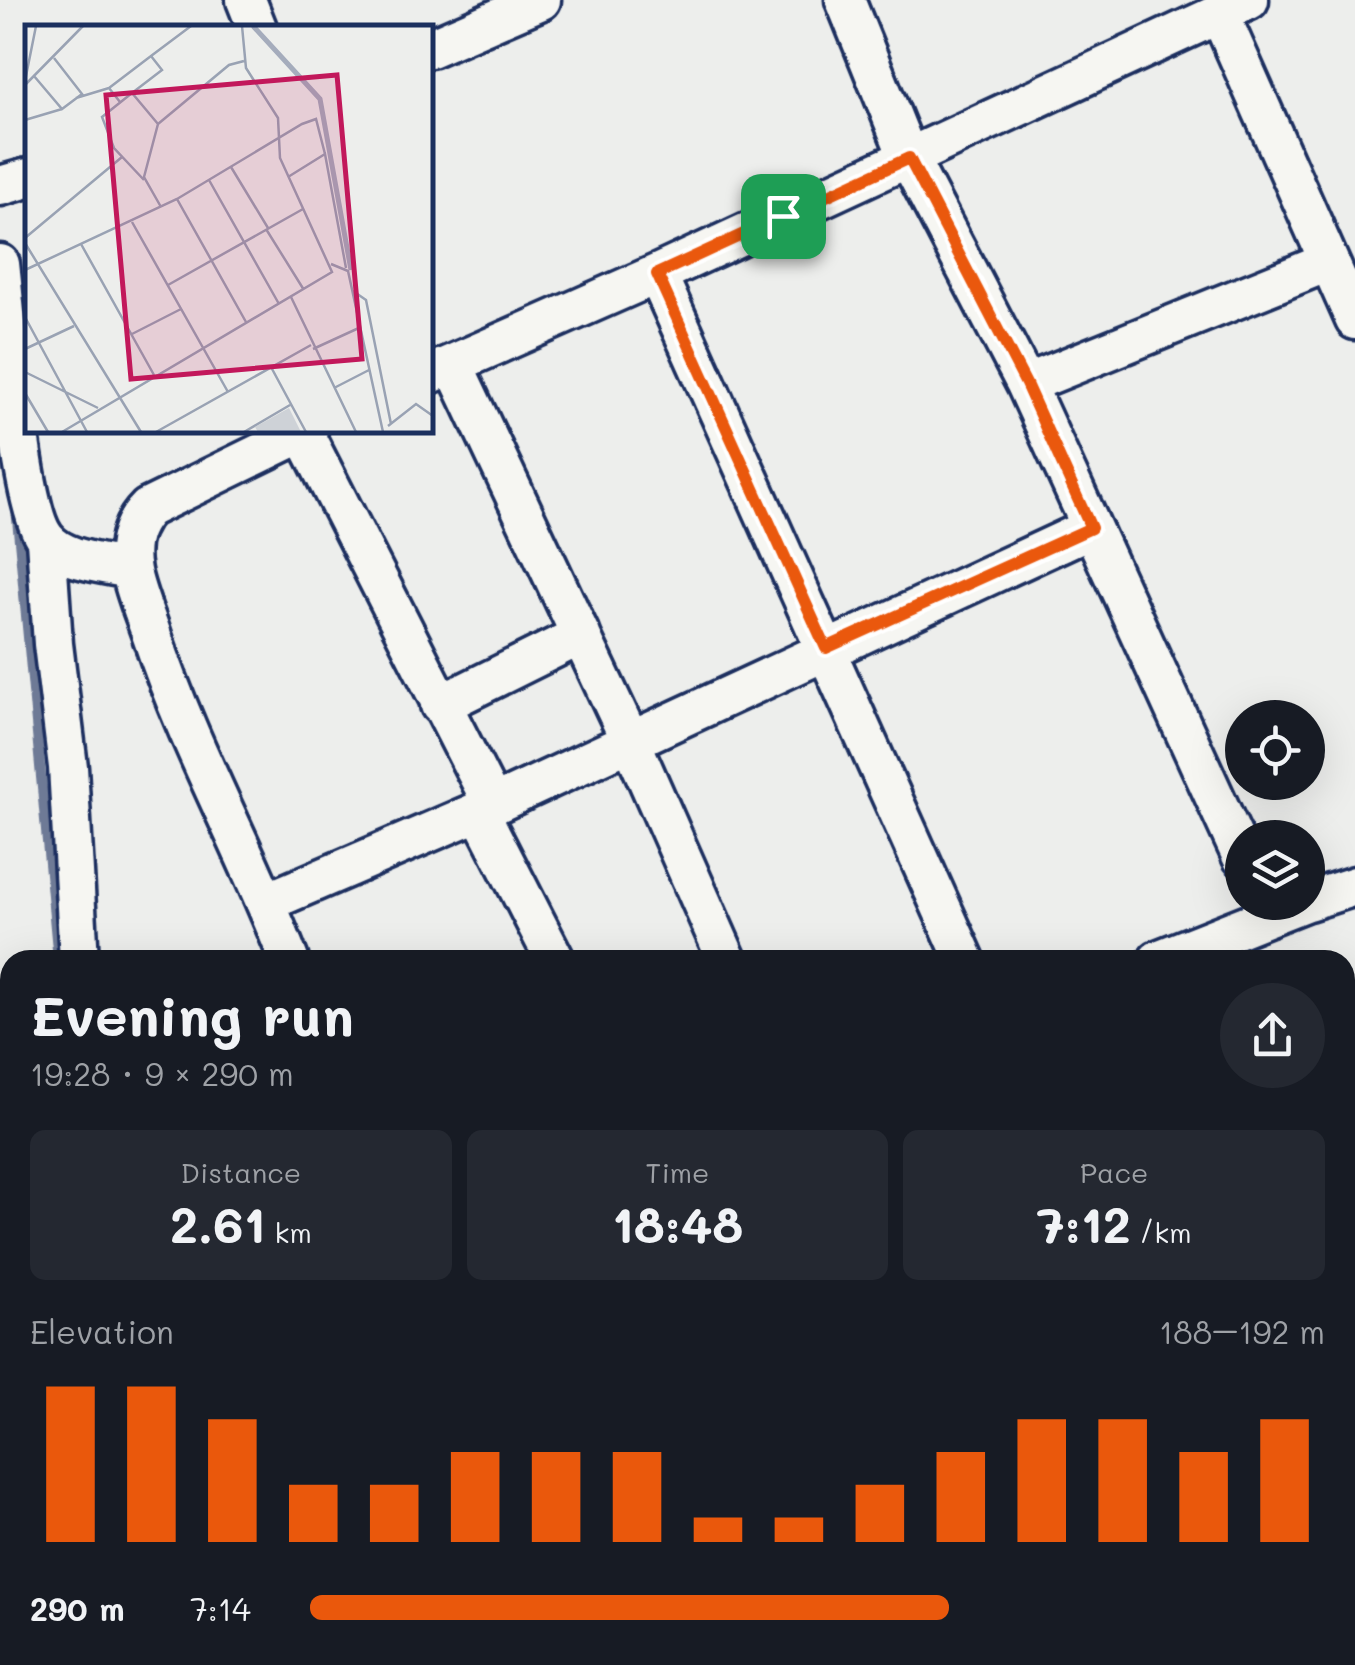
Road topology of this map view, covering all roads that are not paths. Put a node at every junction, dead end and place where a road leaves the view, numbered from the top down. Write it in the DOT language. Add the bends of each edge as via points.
graph roads {
  1 [pos="246,0"];
  2 [pos="845,0"];
  3 [pos="536,1"];
  4 [pos="1235,8"];
  5 [pos="256,25"];
  6 [pos="432,47"];
  7 [pos="909,158"];
  8 [pos="25,179"];
  9 [pos="0,186"];
  10 [pos="1328,262"];
  11 [pos="0,264"];
  12 [pos="657,274"];
  13 [pos="1355,320"];
  14 [pos="442,369"];
  15 [pos="1026,384"];
  16 [pos="9,402"];
  17 [pos="304,432"];
  18 [pos="306,432"];
  19 [pos="1091,528"];
  20 [pos="46,540"];
  21 [pos="130,570"];
  22 [pos="581,636"];
  23 [pos="826,648"];
  24 [pos="440,705"];
  25 [pos="631,742"];
  26 [pos="486,808"];
  27 [pos="1225,820"];
  28 [pos="1355,886"];
  29 [pos="1325,894"];
  30 [pos="267,902"];
  31 [pos="1251,920"];
  32 [pos="78,950"];
  33 [pos="285,950"];
  34 [pos="551,950"];
  35 [pos="723,950"];
  36 [pos="961,950"];
  37 [pos="1181,950"];
  1 -- 5 [label="street"];
  2 -- 7 [label="street"];
  3 -- 6 [label="street"];
  4 -- 7 [label="street"];
  4 -- 10 [label="street"];
  7 -- 12 [label="street"];
  7 -- 15 [label="street"];
  8 -- 9 [label="street"];
  10 -- 13 [label="street"];
  10 -- 15 [label="street"];
  11 -- 16 [label="street"];
  12 -- 14 [label="street"];
  12 -- 23 [label="street"];
  14 -- 22 [label="street"];
  15 -- 19 [label="street"];
  16 -- 20 [label="street"];
  17 -- 21 [label="street" via="148,508 134,522"];
  18 -- 24 [label="street"];
  19 -- 23 [label="street"];
  19 -- 27 [label="street"];
  20 -- 21 [label="street" via="70,555"];
  20 -- 32 [label="street"];
  21 -- 30 [label="street" via="189,736"];
  22 -- 24 [label="street"];
  22 -- 25 [label="street"];
  23 -- 25 [label="street"];
  23 -- 36 [label="street"];
  24 -- 26 [label="street"];
  25 -- 26 [label="street"];
  25 -- 35 [label="street"];
  26 -- 30 [label="street"];
  26 -- 34 [label="street"];
  28 -- 29 [label="street"];
  30 -- 33 [label="street"];
  31 -- 37 [label="street"];
}
